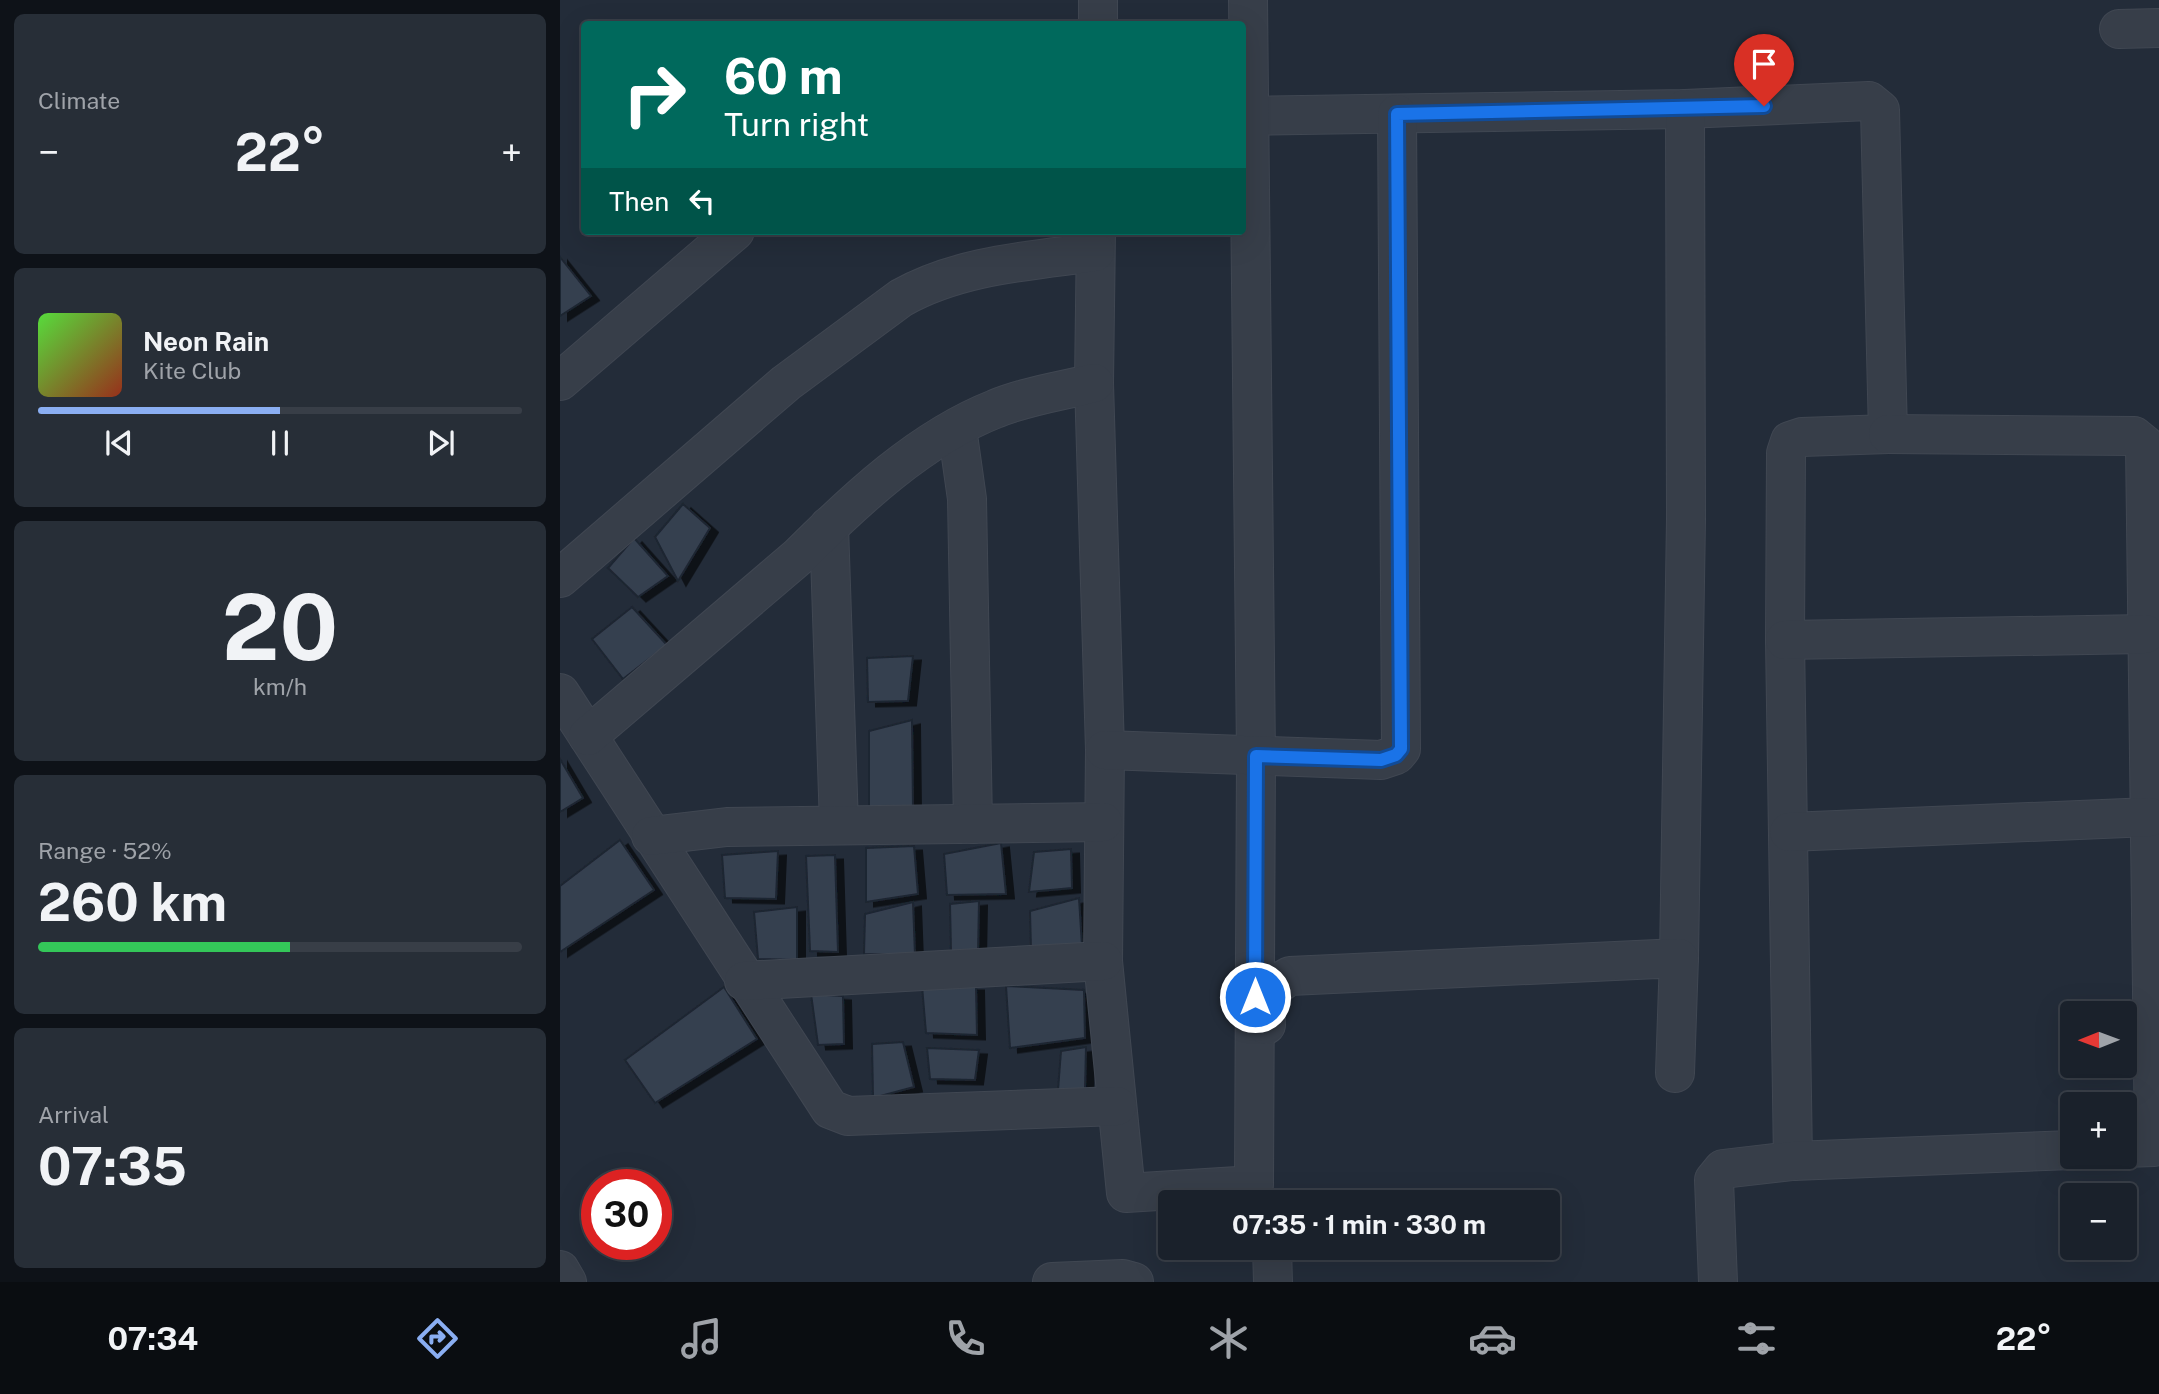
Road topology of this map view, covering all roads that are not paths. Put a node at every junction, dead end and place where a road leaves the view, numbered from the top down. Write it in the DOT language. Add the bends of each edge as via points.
graph roads {
  1 [pos="1098,0"];
  2 [pos="1248,0"];
  3 [pos="1098,21"];
  4 [pos="2159,28"];
  5 [pos="2119,29"];
  6 [pos="1246,77"];
  7 [pos="1685,110"];
  8 [pos="1397,114"];
  9 [pos="1246,116"];
  10 [pos="1246,174"];
  11 [pos="730,235"];
  12 [pos="1096,241"];
  13 [pos="560,382"];
  14 [pos="1094,383"];
  15 [pos="957,428"];
  16 [pos="1888,434"];
  17 [pos="829,526"];
  18 [pos="560,578"];
  19 [pos="2145,634"];
  20 [pos="1785,640"];
  21 [pos="560,694"];
  22 [pos="588,736"];
  23 [pos="1105,750"];
  24 [pos="1256,756"];
  25 [pos="2150,817"];
  26 [pos="1103,822"];
  27 [pos="973,824"];
  28 [pos="839,825"];
  29 [pos="1789,832"];
  30 [pos="651,836"];
  31 [pos="1679,958"];
  32 [pos="1102,961"];
  33 [pos="744,981"];
  34 [pos="1675,1073"];
  35 [pos="1116,1106"];
  36 [pos="2146,1148"];
  37 [pos="2060,1150"];
  38 [pos="1793,1161"];
  39 [pos="1271,1190"];
  40 [pos="1272,1260"];
  41 [pos="560,1270"];
  42 [pos="567,1282"];
  43 [pos="1052,1282"];
  44 [pos="1133,1282"];
  45 [pos="1273,1282"];
  46 [pos="1718,1282"];
  1 -- 3 [label="street"];
  2 -- 6 [label="street"];
  4 -- 5 [label="street"];
  7 -- 8 [label="street"];
  7 -- 16 [label="street" via="1869,101 1880,110"];
  7 -- 31 [label="street"];
  8 -- 9 [label="street"];
  8 -- 24 [label="street" via="1401,749 1381,760"];
  10 -- 24 [label="street"];
  11 -- 13 [label="street"];
  12 -- 14 [label="street"];
  12 -- 18 [label="street" via="967,271 901,298 786,383"];
  14 -- 15 [label="street" via="996,409"];
  14 -- 23 [label="street"];
  15 -- 17 [label="street" via="900,467"];
  15 -- 27 [label="street" via="967,499"];
  16 -- 19 [label="street" via="2134,436 2143,440"];
  16 -- 20 [label="street" via="1802,438 1787,445"];
  17 -- 22 [label="street"];
  17 -- 28 [label="street"];
  19 -- 20 [label="street"];
  19 -- 25 [label="street"];
  20 -- 29 [label="street"];
  21 -- 22 [label="street"];
  22 -- 30 [label="street"];
  23 -- 24 [label="street"];
  23 -- 26 [label="street"];
  24 -- 35 [label="street" via="1254,1185 1126,1193"];
  25 -- 29 [label="street"];
  25 -- 36 [label="street"];
  26 -- 27 [label="street"];
  26 -- 32 [label="street"];
  27 -- 28 [label="street"];
  28 -- 30 [label="street" via="727,827"];
  29 -- 38 [label="street"];
  30 -- 33 [label="street"];
  31 -- 34 [label="street"];
  31 -- 39 [label="street" via="1290,976 1277,982 1265,1012"];
  32 -- 33 [label="street"];
  32 -- 35 [label="street"];
  33 -- 35 [label="street" via="823,1102 841,1115"];
  37 -- 38 [label="street"];
  38 -- 46 [label="street" via="1723,1169 1716,1175"];
  40 -- 45 [label="street"];
  41 -- 42 [label="street"];
  43 -- 44 [label="street"];
}
